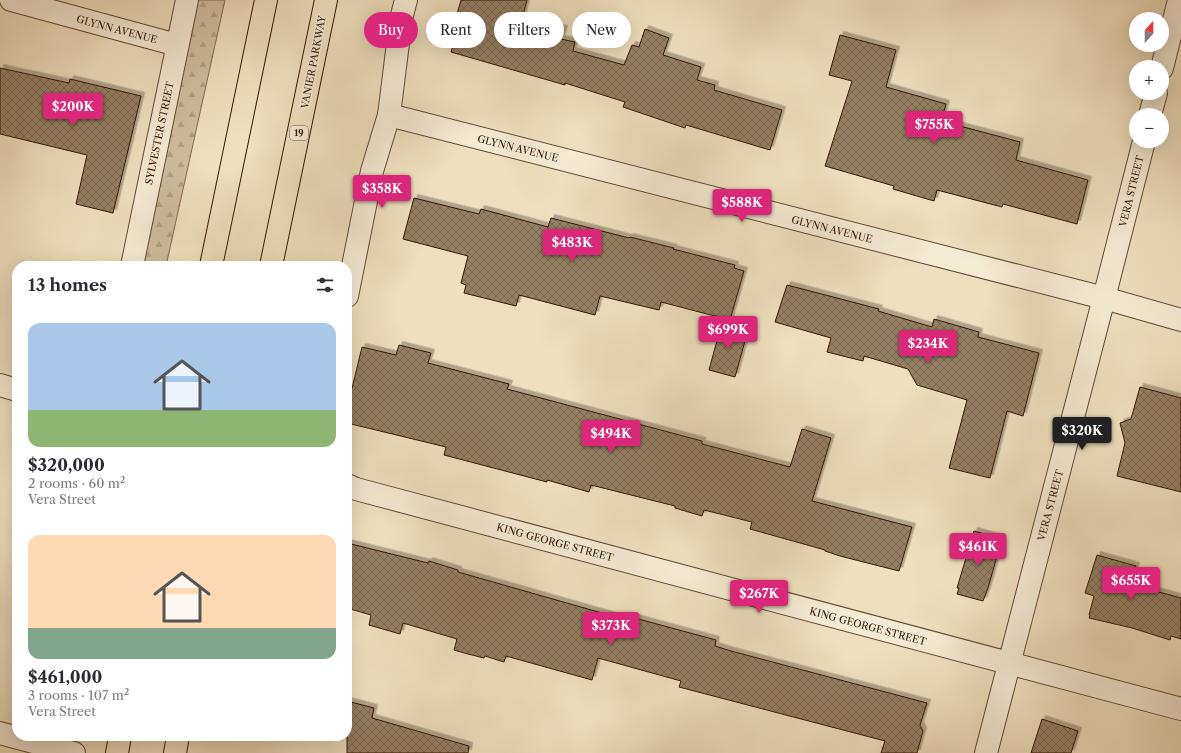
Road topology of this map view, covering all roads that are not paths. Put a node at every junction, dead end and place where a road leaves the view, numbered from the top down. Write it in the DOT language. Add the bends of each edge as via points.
graph roads {
  1 [pos="11,0"];
  2 [pos="187,0"];
  3 [pos="266,0"];
  4 [pos="326,0"];
  5 [pos="406,0"];
  6 [pos="1179,0"];
  7 [pos="177,45"];
  8 [pos="1164,60"];
  9 [pos="389,115"];
  10 [pos="1142,148"];
  11 [pos="133,261"];
  12 [pos="212,261"];
  13 [pos="273,261"];
  14 [pos="352,271"];
  15 [pos="1104,298"];
  16 [pos="1181,320"];
  17 [pos="0,385"];
  18 [pos="12,389"];
  19 [pos="352,487"];
  20 [pos="1009,664"];
  21 [pos="1181,709"];
  22 [pos="0,733"];
  23 [pos="12,736"];
  24 [pos="30,741"];
  25 [pos="119,741"];
  26 [pos="177,741"];
  27 [pos="74,753"];
  28 [pos="117,753"];
  29 [pos="175,753"];
  30 [pos="986,753"];
  1 -- 7 [label="street, GLYNN AVENUE"];
  2 -- 7 [label="street, SYLVESTER STREET"];
  3 -- 12 [label="main road"];
  4 -- 13 [label="main road, VANIER PARKWAY / 19"];
  5 -- 9 [label="street" via="401,19"];
  6 -- 8 [label="street"];
  7 -- 11 [label="street, SYLVESTER STREET"];
  9 -- 14 [label="street" via="372,171"];
  9 -- 15 [label="street, GLYNN AVENUE"];
  10 -- 15 [label="street, VERA STREET"];
  15 -- 16 [label="street, GLYNN AVENUE"];
  15 -- 20 [label="street, VERA STREET"];
  17 -- 18 [label="street"];
  19 -- 20 [label="street, KING GEORGE STREET"];
  20 -- 21 [label="street, KING GEORGE STREET"];
  20 -- 30 [label="street, VERA STREET"];
  22 -- 23 [label="street"];
  24 -- 27 [label="street"];
  25 -- 28 [label="main road"];
  26 -- 29 [label="main road"];
}
